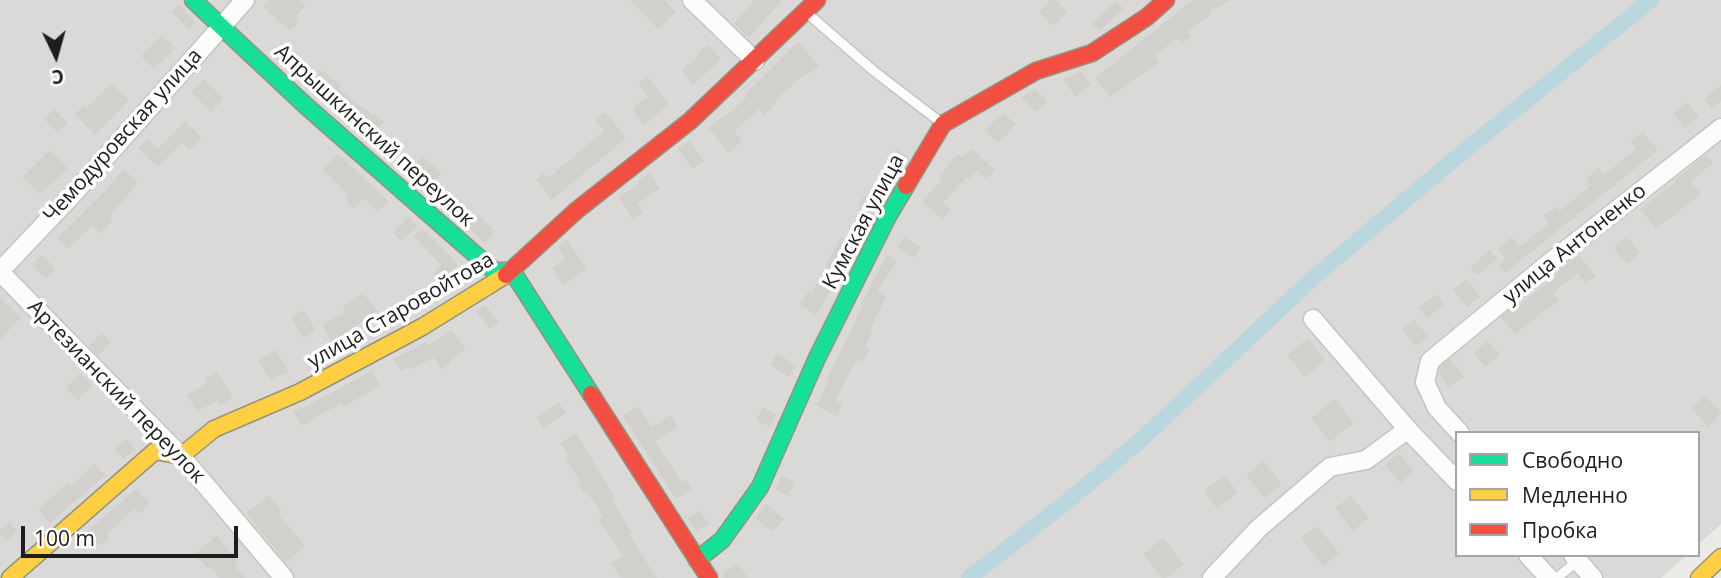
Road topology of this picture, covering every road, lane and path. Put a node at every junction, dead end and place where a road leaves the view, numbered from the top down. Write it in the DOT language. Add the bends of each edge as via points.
graph roads {
  1 [pos="193,0"];
  2 [pos="245,0"];
  3 [pos="692,0"];
  4 [pos="1166,0"];
  5 [pos="812,6"];
  6 [pos="222,26"];
  7 [pos="755,61"];
  8 [pos="943,124"];
  9 [pos="1721,128"];
  10 [pos="0,271"];
  11 [pos="512,271"];
  12 [pos="1313,318"];
  13 [pos="1408,429"];
  14 [pos="1458,431"];
  15 [pos="181,456"];
  16 [pos="1455,479"];
  17 [pos="1530,557"];
  18 [pos="1721,557"];
  19 [pos="1575,558"];
  20 [pos="697,560"];
  21 [pos="10,578"];
  22 [pos="284,578"];
  23 [pos="709,578"];
  24 [pos="1212,578"];
  25 [pos="1549,578"];
  26 [pos="1557,578"];
  27 [pos="1592,578"];
  28 [pos="1699,578"];
  1 -- 6 [label="street, Апрышкинский переулок"];
  2 -- 6 [label="street, Чемодуровская улица"];
  3 -- 7 [label="street"];
  4 -- 8 [label="street, Кумская улица" via="1092,53 1036,71"];
  5 -- 7 [label="street, улица Старовойтова"];
  5 -- 8 [label="lane" via="875,72"];
  6 -- 10 [label="street, Чемодуровская улица"];
  6 -- 11 [label="street, Апрышкинский переулок" via="304,105 494,271"];
  7 -- 11 [label="street, улица Старовойтова" via="690,121 577,210"];
  8 -- 20 [label="street, Кумская улица" via="888,216 817,358 760,487 722,540"];
  9 -- 14 [label="street, улица Антоненко" via="1430,361 1425,382 1437,408"];
  10 -- 15 [label="street, Артезианский переулок"];
  11 -- 15 [label="street, улица Старовойтова" via="422,327 300,392 214,429"];
  11 -- 20 [label="street"];
  12 -- 13 [label="street"];
  13 -- 16 [label="street"];
  13 -- 24 [label="street" via="1366,460 1330,467 1259,528"];
  15 -- 21 [label="street" via="155,451"];
  15 -- 22 [label="street, Артезианский переулок"];
  17 -- 25 [label="street"];
  18 -- 28 [label="street"];
  19 -- 26 [label="lane"];
  19 -- 27 [label="street"];
  20 -- 23 [label="street"];
}
